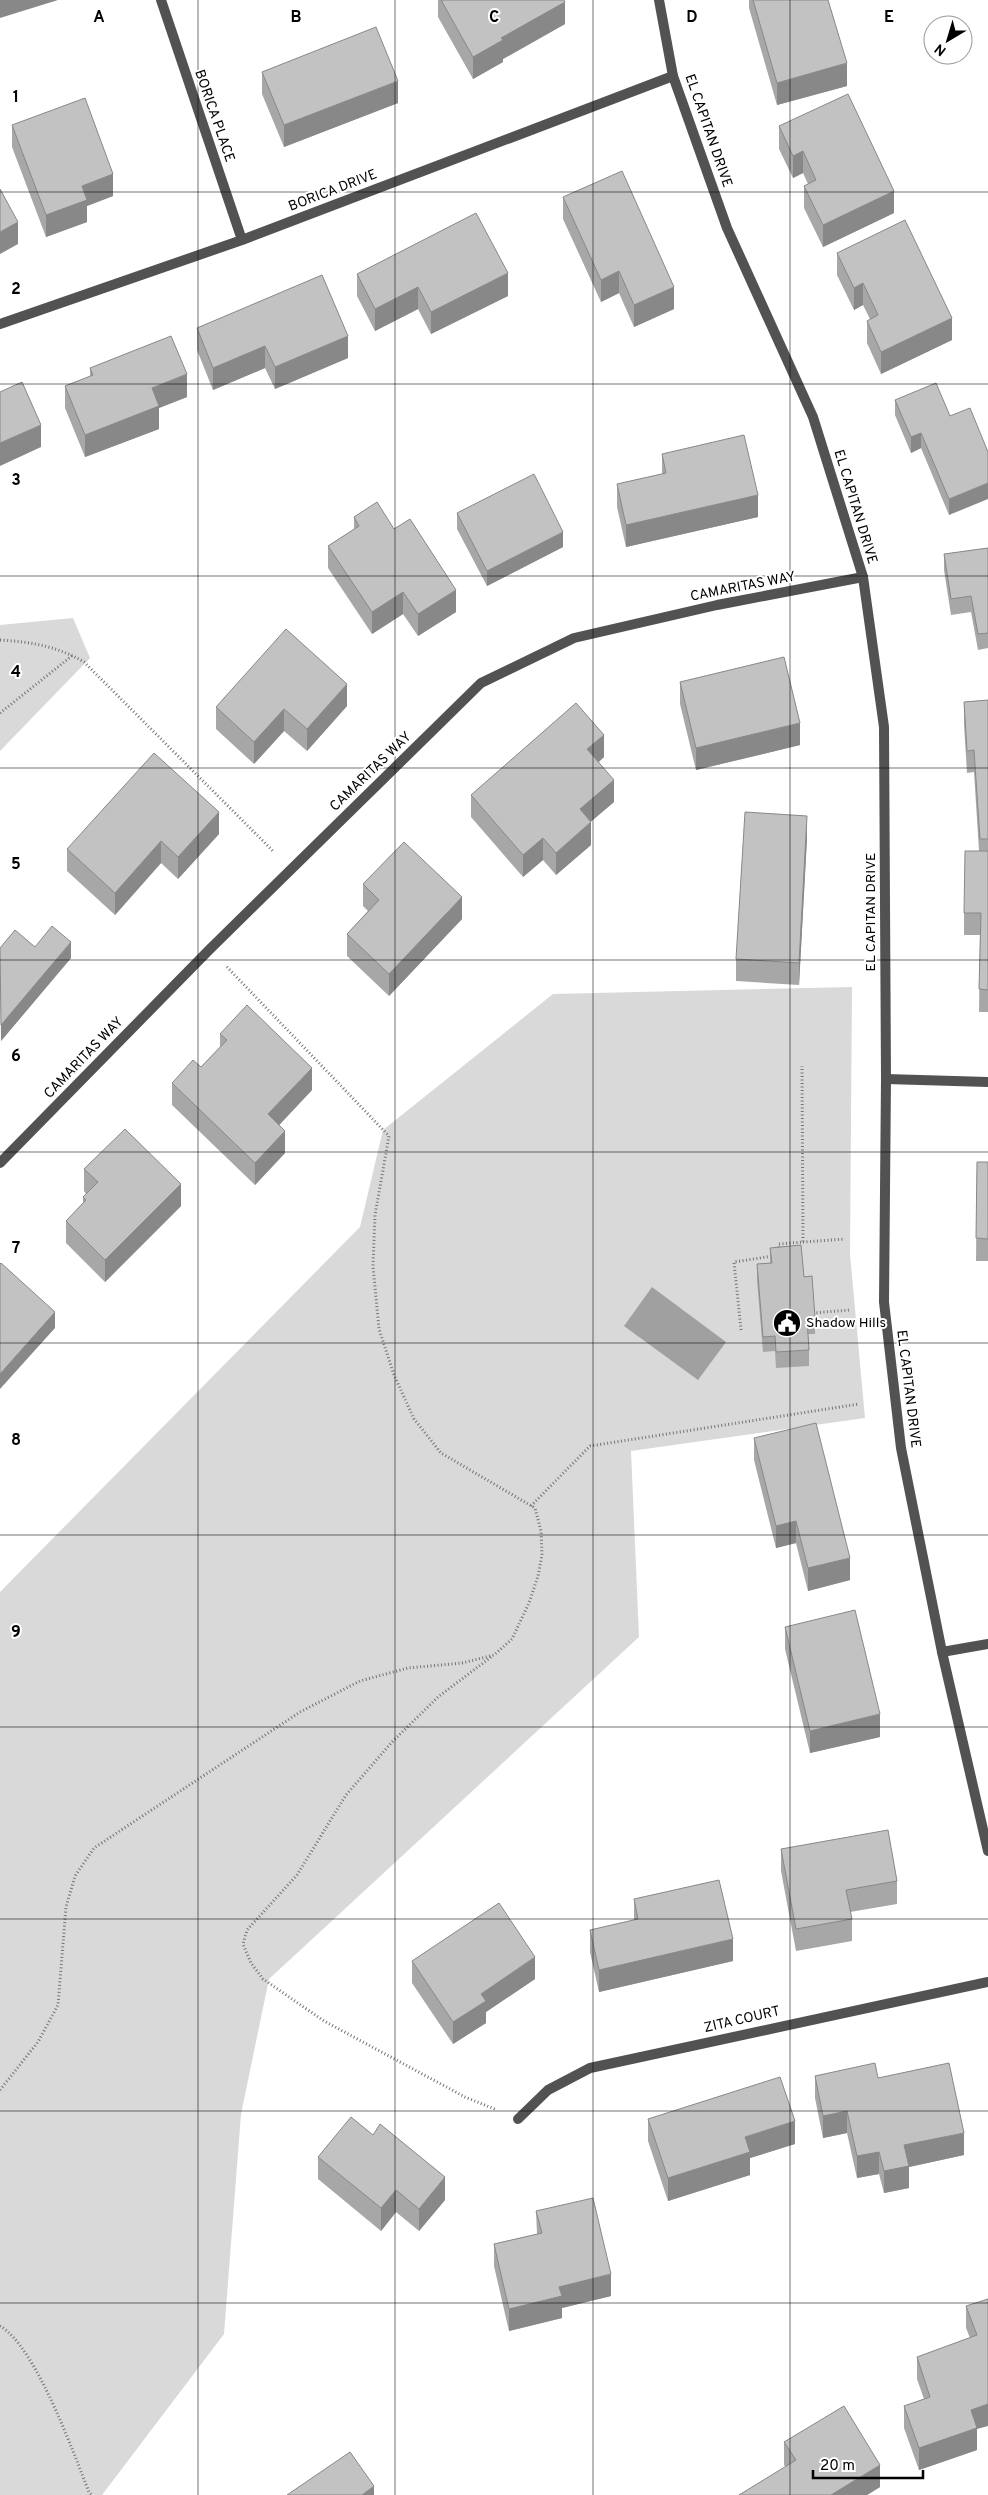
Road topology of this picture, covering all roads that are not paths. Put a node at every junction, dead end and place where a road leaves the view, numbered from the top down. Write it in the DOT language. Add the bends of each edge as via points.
graph roads {
  1 [pos="161,0"];
  2 [pos="660,0"];
  3 [pos="673,76"];
  4 [pos="242,240"];
  5 [pos="0,324"];
  6 [pos="863,577"];
  7 [pos="886,1079"];
  8 [pos="988,1082"];
  9 [pos="0,1163"];
  10 [pos="988,1644"];
  11 [pos="942,1652"];
  12 [pos="988,1851"];
  13 [pos="988,1982"];
  14 [pos="518,2119"];
  1 -- 4 [label="street, BORICA PLACE"];
  2 -- 3 [label="street, EL CAPITAN DRIVE"];
  3 -- 4 [label="street, BORICA DRIVE"];
  3 -- 6 [label="street, EL CAPITAN DRIVE" via="727,228 813,418"];
  4 -- 5 [label="street, BORICA DRIVE"];
  6 -- 7 [label="street, EL CAPITAN DRIVE" via="884,727"];
  6 -- 9 [label="street, CAMARITAS WAY" via="717,605 574,638 481,683"];
  7 -- 8 [label="street"];
  7 -- 11 [label="street, EL CAPITAN DRIVE" via="884,1302 901,1448"];
  10 -- 11 [label="street"];
  11 -- 12 [label="street, EL CAPITAN DRIVE"];
  13 -- 14 [label="street, ZITA COURT" via="590,2068 548,2090"];
}
